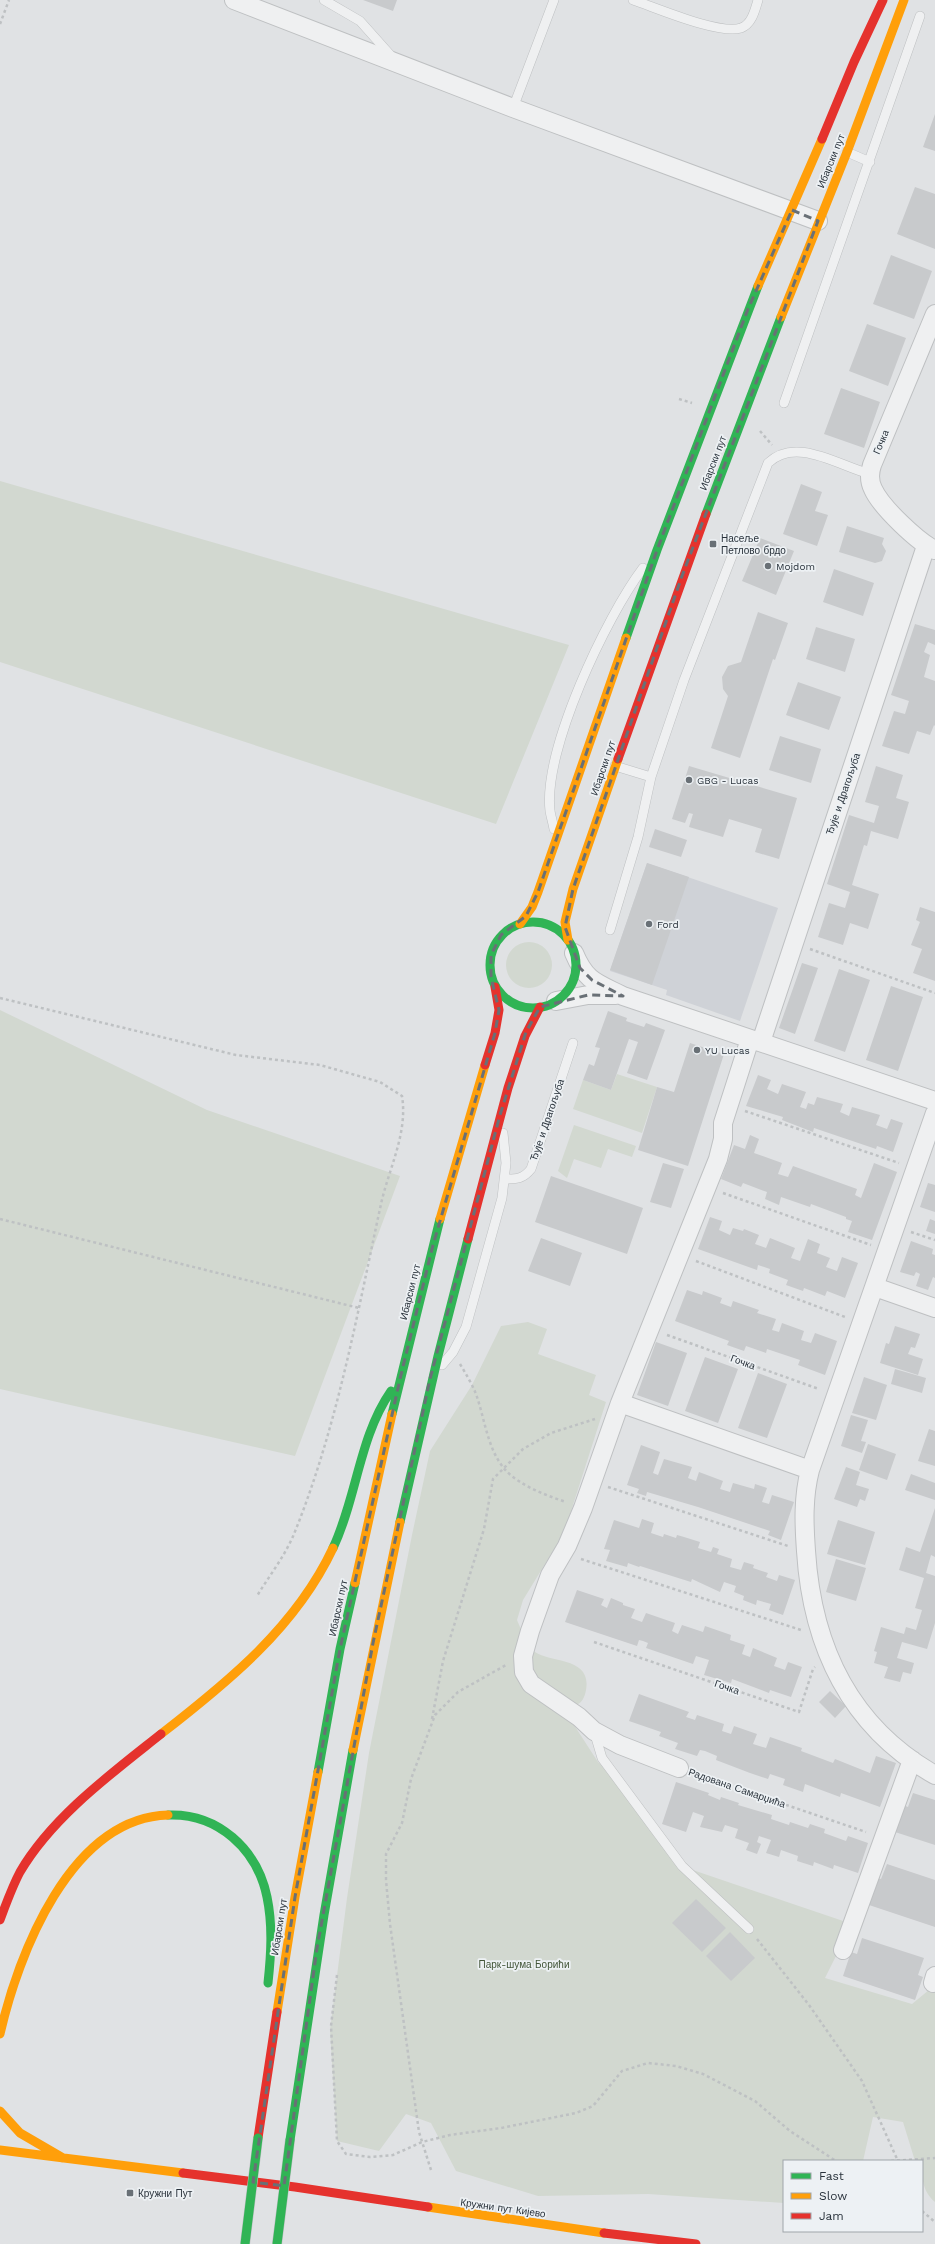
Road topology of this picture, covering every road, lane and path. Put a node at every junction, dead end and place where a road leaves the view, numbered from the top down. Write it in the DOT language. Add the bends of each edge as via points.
graph roads {
  1 [pos="10,0"];
  2 [pos="234,0"];
  3 [pos="324,0"];
  4 [pos="554,0"];
  5 [pos="634,0"];
  6 [pos="758,0"];
  7 [pos="883,0"];
  8 [pos="904,0"];
  9 [pos="920,16"];
  10 [pos="0,24"];
  11 [pos="397,63"];
  12 [pos="513,108"];
  13 [pos="847,152"];
  14 [pos="870,162"];
  15 [pos="792,210"];
  16 [pos="818,221"];
  17 [pos="935,314"];
  18 [pos="679,399"];
  19 [pos="784,403"];
  20 [pos="697,405"];
  21 [pos="758,428"];
  22 [pos="780,455"];
  23 [pos="870,474"];
  24 [pos="930,548"];
  25 [pos="657,550"];
  26 [pos="615,766"];
  27 [pos="651,777"];
  28 [pos="557,838"];
  29 [pos="520,924"];
  30 [pos="610,930"];
  31 [pos="793,943"];
  32 [pos="571,947"];
  33 [pos="496,987"];
  34 [pos="935,993"];
  35 [pos="623,996"];
  36 [pos="0,998"];
  37 [pos="548,1004"];
  38 [pos="755,1040"];
  39 [pos="573,1044"];
  40 [pos="935,1101"];
  41 [pos="729,1106"];
  42 [pos="935,1113"];
  43 [pos="500,1115"];
  44 [pos="915,1169"];
  45 [pos="506,1179"];
  46 [pos="707,1188"];
  47 [pos="0,1219"];
  48 [pos="896,1226"];
  49 [pos="935,1240"];
  50 [pos="887,1251"];
  51 [pos="680,1255"];
  52 [pos="875,1287"];
  53 [pos="359,1308"];
  54 [pos="935,1308"];
  55 [pos="863,1323"];
  56 [pos="650,1329"];
  57 [pos="452,1352"];
  58 [pos="400,1379"];
  59 [pos="430,1379"];
  60 [pos="836,1395"];
  61 [pos="619,1406"];
  62 [pos="504,1468"];
  63 [pos="810,1470"];
  64 [pos="593,1482"];
  65 [pos="583,1508"];
  66 [pos="806,1551"];
  67 [pos="564,1553"];
  68 [pos="257,1596"];
  69 [pos="820,1636"];
  70 [pos="594,1642"];
  71 [pos="523,1656"];
  72 [pos="829,1659"];
  73 [pos="431,1725"];
  74 [pos="594,1731"];
  75 [pos="912,1760"];
  76 [pos="679,1768"];
  77 [pos="935,1775"];
  78 [pos="884,1838"];
  79 [pos="0,1920"];
  80 [pos="749,1929"];
  81 [pos="843,1950"];
  82 [pos="267,1994"];
  83 [pos="266,2016"];
  84 [pos="331,2026"];
  85 [pos="0,2034"];
  86 [pos="273,2035"];
  87 [pos="0,2111"];
  88 [pos="422,2142"];
  89 [pos="0,2150"];
  90 [pos="63,2158"];
  91 [pos="935,2158"];
  92 [pos="834,2160"];
  93 [pos="898,2160"];
  94 [pos="910,2160"];
  95 [pos="432,2170"];
  96 [pos="923,2212"];
  97 [pos="935,2222"];
  98 [pos="245,2244"];
  99 [pos="277,2244"];
  100 [pos="696,2244"];
  1 -- 10 [label="path"];
  2 -- 11 [label="street"];
  3 -- 11 [label="lane" via="360,21"];
  4 -- 12 [label="lane"];
  5 -- 6 [label="lane" via="694,21 729,29 742,28 751,19"];
  7 -- 15 [label="main road, Ибарски пут"];
  8 -- 13 [label="main road, Ибарски пут"];
  9 -- 14 [label="lane"];
  11 -- 12 [label="street"];
  12 -- 15 [label="street"];
  13 -- 14 [label="lane"];
  13 -- 16 [label="main road, Ибарски пут"];
  14 -- 19 [label="lane"];
  15 -- 16 [label="street"];
  15 -- 25 [label="main road, Ибарски пут" via="748,309"];
  16 -- 26 [label="main road, Ибарски пут" via="688,561"];
  17 -- 23 [label="street, Гочка"];
  18 -- 20 [label="path"];
  21 -- 22 [label="path"];
  22 -- 23 [label="lane" via="808,452"];
  22 -- 27 [label="lane" via="764,470 670,716"];
  23 -- 24 [label="street" via="871,484 877,496 913,536"];
  24 -- 31 [label="street, Ђује и Драгољуба"];
  25 -- 28 [label="main road, Ибарски пут"];
  25 -- 28 [label="lane" via="637,577 600,639 572,708 561,742 551,789 550,810"];
  26 -- 27 [label="lane"];
  26 -- 32 [label="main road, Ибарски пут" via="573,889 565,922"];
  27 -- 30 [label="lane" via="638,837"];
  28 -- 29 [label="main road, Ибарски пут" via="532,906"];
  29 -- 32 [label="main road" via="546,924 562,933"];
  29 -- 33 [label="main road" via="501,935 491,955 491,977"];
  31 -- 34 [label="path"];
  31 -- 38 [label="street, Ђује и Драгољуба"];
  32 -- 35 [label="street" via="580,968 588,978"];
  32 -- 37 [label="main road" via="575,975 565,994"];
  33 -- 37 [label="main road" via="510,1002 519,1006"];
  33 -- 58 [label="main road, Ибарски пут" via="499,1010 495,1033 433,1245"];
  35 -- 37 [label="street" via="588,995"];
  35 -- 38 [label="street"];
  36 -- 53 [label="path" via="236,1055 320,1065 380,1082 402,1096 402,1127 383,1196"];
  37 -- 43 [label="main road" via="526,1032"];
  38 -- 40 [label="street"];
  38 -- 41 [label="street, Ђује и Драгољуба"];
  39 -- 45 [label="lane, Ђује и Драгољуба" via="531,1169 526,1176"];
  41 -- 44 [label="path"];
  41 -- 46 [label="street, Ђује и Драгољуба" via="723,1123 723,1139 718,1159"];
  42 -- 44 [label="street"];
  43 -- 45 [label="lane"];
  43 -- 59 [label="main road"];
  44 -- 48 [label="street"];
  45 -- 57 [label="lane" via="466,1327"];
  46 -- 50 [label="path"];
  46 -- 51 [label="street, Ђује и Драгољуба"];
  47 -- 53 [label="path"];
  48 -- 49 [label="path"];
  48 -- 50 [label="street"];
  50 -- 52 [label="street"];
  51 -- 55 [label="path"];
  51 -- 56 [label="street, Ђује и Драгољуба"];
  52 -- 54 [label="street"];
  52 -- 55 [label="street"];
  53 -- 68 [label="path" via="337,1409 296,1528"];
  55 -- 60 [label="street"];
  56 -- 60 [label="path, Гочка"];
  56 -- 61 [label="street, Ђује и Драгољуба"];
  57 -- 59 [label="lane"];
  57 -- 62 [label="path" via="472,1385 495,1454"];
  58 -- 79 [label="main road" via="382,1401 370,1428 351,1504 337,1539 313,1587 298,1608 252,1662 98,1786 47,1835 24,1866"];
  58 -- 86 [label="main road, Ибарски пут" via="340,1650"];
  59 -- 99 [label="main road, bridge" via="391,1553 317,1948"];
  60 -- 63 [label="street"];
  61 -- 62 [label="path" via="586,1422 551,1433 523,1449"];
  61 -- 63 [label="street"];
  61 -- 64 [label="street, Ђује и Драгољуба"];
  62 -- 65 [label="path" via="512,1477 542,1493"];
  62 -- 73 [label="path" via="493,1479 484,1529 443,1661"];
  63 -- 66 [label="street" via="805,1492"];
  64 -- 65 [label="street, Ђује и Драгољуба"];
  64 -- 66 [label="path"];
  65 -- 67 [label="street, Ђује и Драгољуба"];
  66 -- 69 [label="street"];
  67 -- 69 [label="path"];
  67 -- 71 [label="street, Ђује и Драгољуба" via="550,1575"];
  69 -- 72 [label="street"];
  70 -- 72 [label="path, Гочка" via="799,1712 813,1669"];
  71 -- 73 [label="path" via="458,1692 435,1715"];
  71 -- 74 [label="street, Радована Самарџића" via="524,1672 531,1684 579,1717"];
  72 -- 75 [label="street" via="843,1688 856,1705 882,1734"];
  73 -- 88 [label="path" via="411,1779 402,1822 386,1854 390,1924"];
  74 -- 76 [label="street, Радована Самарџића" via="620,1745"];
  74 -- 80 [label="lane" via="602,1758 682,1866"];
  75 -- 77 [label="street"];
  75 -- 78 [label="street"];
  76 -- 78 [label="path, Радована Самарџића"];
  78 -- 81 [label="street"];
  80 -- 93 [label="path" via="809,2005 862,2081"];
  82 -- 85 [label="main road" via="270,1918 266,1894 258,1871 234,1836 215,1823 192,1815 166,1814 121,1829 96,1848 70,1874 49,1901 30,1938 11,1989"];
  83 -- 86 [label="main road"];
  84 -- 88 [label="path" via="337,2141 346,2154 393,2156"];
  86 -- 98 [label="main road, Ибарски пут, bridge"];
  87 -- 90 [label="main road" via="20,2134"];
  88 -- 92 [label="path" via="576,2113 593,2106 622,2071 648,2063 676,2066 702,2074 755,2100 790,2131"];
  88 -- 95 [label="path"];
  89 -- 90 [label="main road, Кружни пут Кијево"];
  90 -- 100 [label="main road, Кружни пут Кијево" via="308,2189 543,2225"];
  91 -- 94 [label="path"];
  96 -- 97 [label="path"];
}
